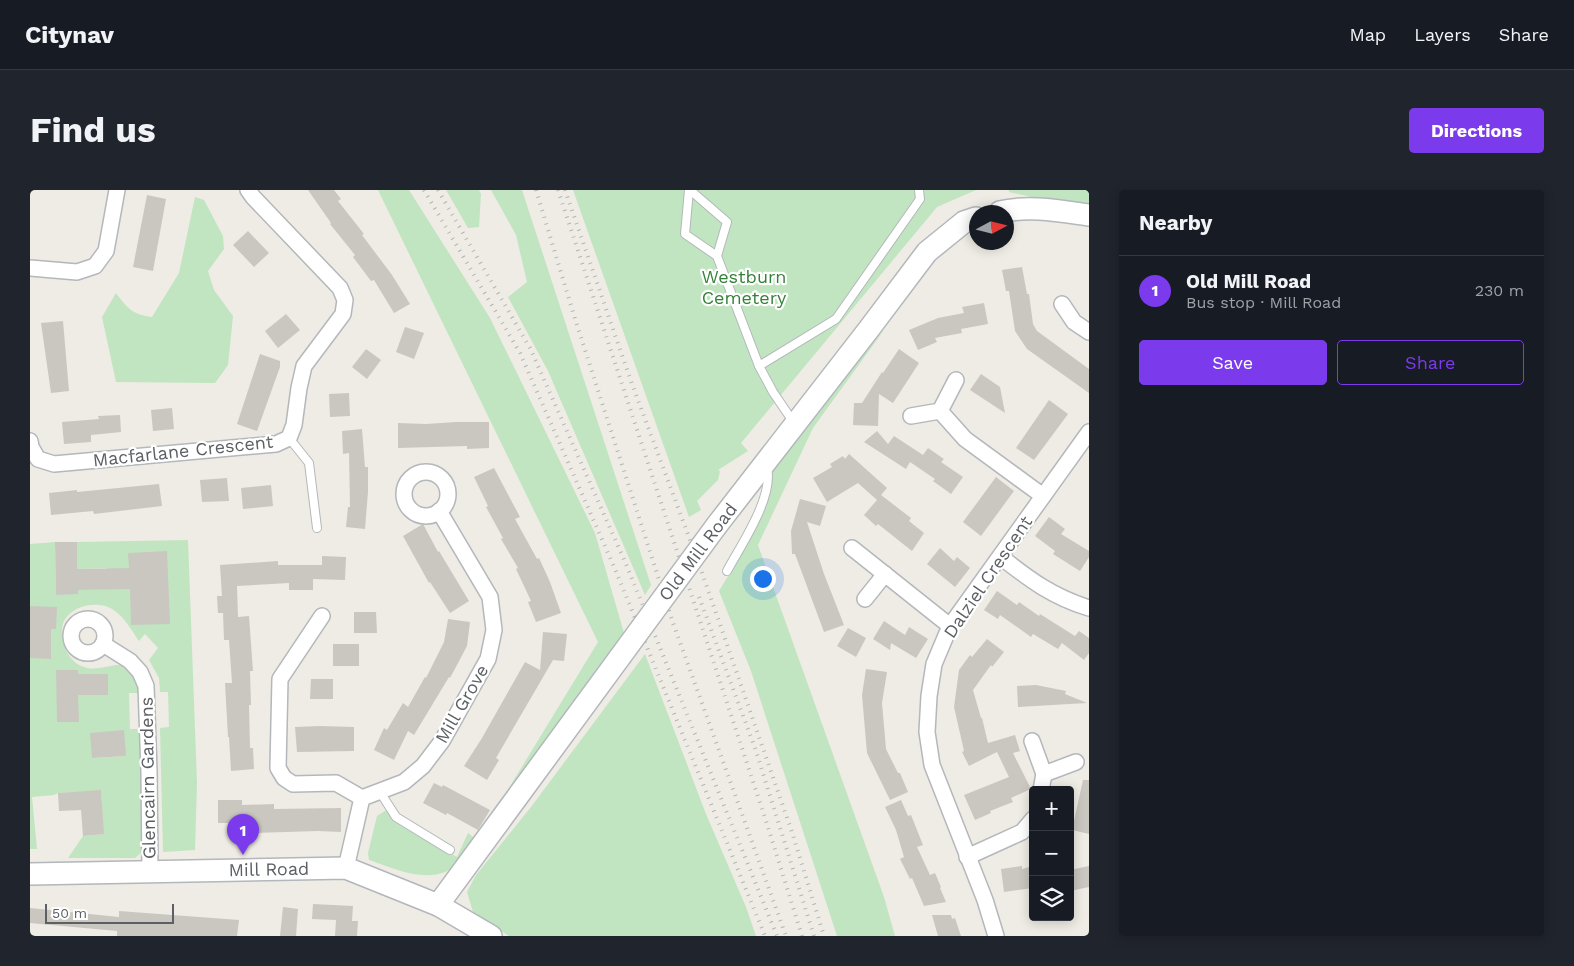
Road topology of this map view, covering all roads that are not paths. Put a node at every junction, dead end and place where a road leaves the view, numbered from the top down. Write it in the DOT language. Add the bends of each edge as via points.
graph roads {
  1 [pos="117,190"];
  2 [pos="248,190"];
  3 [pos="690,190"];
  4 [pos="919,190"];
  5 [pos="1014,210"];
  6 [pos="1089,215"];
  7 [pos="969,220"];
  8 [pos="717,256"];
  9 [pos="30,268"];
  10 [pos="1062,304"];
  11 [pos="1089,332"];
  12 [pos="759,366"];
  13 [pos="956,380"];
  14 [pos="940,411"];
  15 [pos="911,416"];
  16 [pos="795,426"];
  17 [pos="1089,432"];
  18 [pos="289,438"];
  19 [pos="30,441"];
  20 [pos="766,463"];
  21 [pos="1043,496"];
  22 [pos="439,511"];
  23 [pos="317,528"];
  24 [pos="852,548"];
  25 [pos="1001,557"];
  26 [pos="727,571"];
  27 [pos="885,574"];
  28 [pos="865,598"];
  29 [pos="1089,608"];
  30 [pos="322,616"];
  31 [pos="950,626"];
  32 [pos="103,644"];
  33 [pos="1032,741"];
  34 [pos="1076,762"];
  35 [pos="1044,774"];
  36 [pos="1042,786"];
  37 [pos="380,792"];
  38 [pos="362,798"];
  39 [pos="1029,824"];
  40 [pos="450,850"];
  41 [pos="967,857"];
  42 [pos="346,868"];
  43 [pos="150,872"];
  44 [pos="30,874"];
  45 [pos="438,905"];
  46 [pos="491,936"];
  47 [pos="996,936"];
  1 -- 9 [label="street" via="106,251 95,266 77,272"];
  2 -- 18 [label="street, Macfarlane Crescent" via="340,288 345,300 343,314 304,366"];
  3 -- 8 [label="lane" via="685,234"];
  3 -- 8 [label="lane" via="727,222"];
  4 -- 12 [label="lane" via="920,199 836,320"];
  5 -- 6 [label="street"];
  7 -- 16 [label="street, Old Mill Road" via="927,252"];
  8 -- 12 [label="lane"];
  10 -- 11 [label="street" via="1074,322"];
  12 -- 16 [label="lane"];
  13 -- 14 [label="street"];
  14 -- 15 [label="street"];
  14 -- 21 [label="street" via="964,439"];
  16 -- 20 [label="street, Old Mill Road"];
  17 -- 21 [label="street, Dalziel Crescent"];
  18 -- 19 [label="street, Macfarlane Crescent" via="276,444 54,464 38,459"];
  18 -- 23 [label="lane" via="309,463"];
  20 -- 26 [label="lane" via="769,477 758,515"];
  20 -- 45 [label="street, Old Mill Road, bridge"];
  21 -- 25 [label="street, Dalziel Crescent"];
  22 -- 37 [label="street, Mill Grove" via="490,597 494,630 488,659 442,741 424,766 404,782"];
  24 -- 27 [label="street"];
  25 -- 29 [label="street" via="1034,583 1069,602"];
  25 -- 31 [label="street, Dalziel Crescent"];
  27 -- 28 [label="street"];
  27 -- 31 [label="street"];
  30 -- 38 [label="street" via="280,679 278,768 293,784 336,783"];
  31 -- 41 [label="street, Dalziel Crescent" via="934,664 927,732 932,765"];
  32 -- 43 [label="street, Glencairn Gardens" via="130,661 146,686"];
  33 -- 35 [label="street"];
  34 -- 35 [label="street"];
  35 -- 36 [label="street"];
  37 -- 38 [label="street, Mill Grove"];
  37 -- 40 [label="lane" via="396,817"];
  38 -- 42 [label="street"];
  39 -- 41 [label="street" via="1022,832"];
  41 -- 47 [label="street, Dalziel Crescent"];
  42 -- 43 [label="street, Mill Road"];
  42 -- 45 [label="street, Mill Road"];
  43 -- 44 [label="street, Mill Road"];
  45 -- 46 [label="street, Mill Road"];
}
